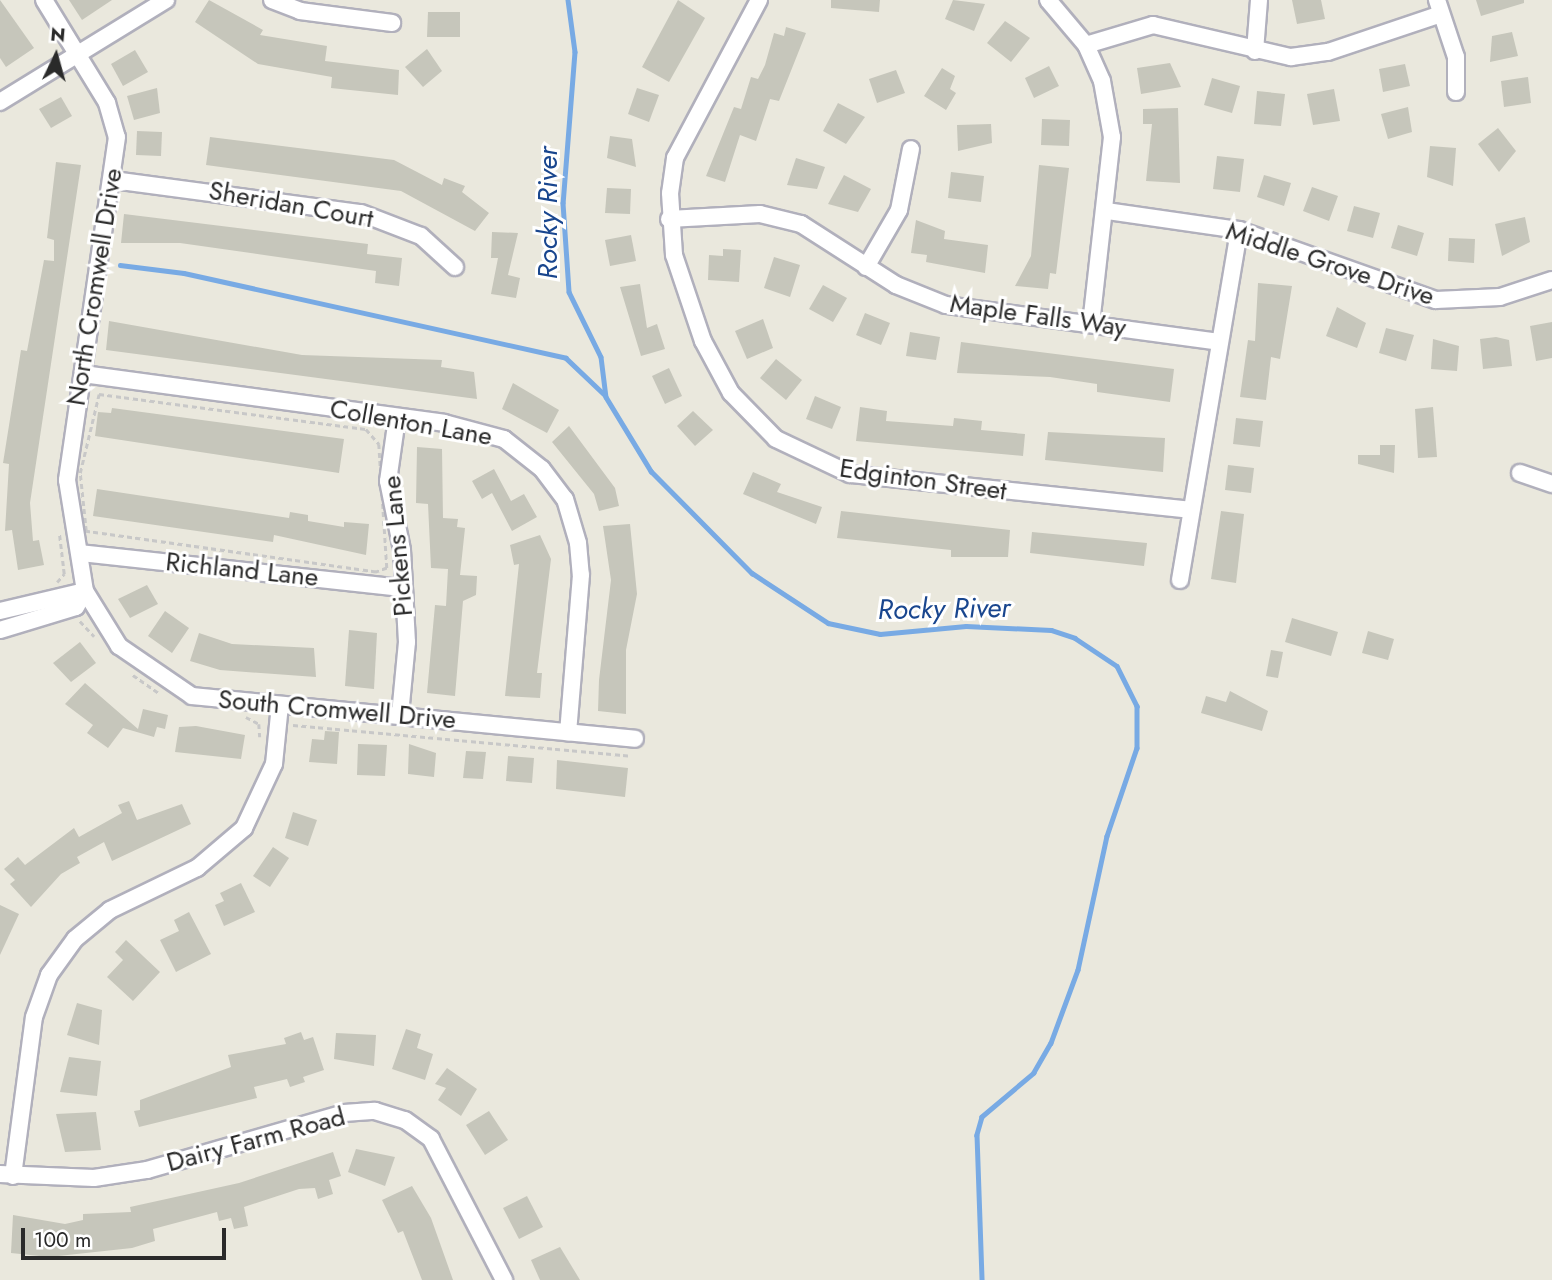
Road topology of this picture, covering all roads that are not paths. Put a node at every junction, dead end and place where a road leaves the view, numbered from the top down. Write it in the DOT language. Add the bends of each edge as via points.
graph roads {
  1 [pos="44,0"];
  2 [pos="166,0"];
  3 [pos="272,0"];
  4 [pos="759,0"];
  5 [pos="1048,0"];
  6 [pos="1259,0"];
  7 [pos="1439,7"];
  8 [pos="392,23"];
  9 [pos="1086,45"];
  10 [pos="1255,51"];
  11 [pos="79,54"];
  12 [pos="1456,92"];
  13 [pos="0,102"];
  14 [pos="911,149"];
  15 [pos="113,180"];
  16 [pos="1107,211"];
  17 [pos="669,219"];
  18 [pos="1239,230"];
  19 [pos="455,267"];
  20 [pos="866,267"];
  21 [pos="1552,280"];
  22 [pos="1091,324"];
  23 [pos="1219,342"];
  24 [pos="83,374"];
  25 [pos="397,418"];
  26 [pos="1520,472"];
  27 [pos="1552,484"];
  28 [pos="1191,510"];
  29 [pos="80,553"];
  30 [pos="1180,580"];
  31 [pos="403,587"];
  32 [pos="85,592"];
  33 [pos="0,611"];
  34 [pos="0,629"];
  35 [pos="280,705"];
  36 [pos="400,715"];
  37 [pos="568,732"];
  38 [pos="635,738"];
  39 [pos="6,1175"];
  40 [pos="504,1280"];
  1 -- 11 [label="street, North Cromwell Drive"];
  2 -- 11 [label="street"];
  3 -- 8 [label="street" via="300,12"];
  4 -- 17 [label="street, Edginton Street" via="675,158"];
  5 -- 9 [label="street"];
  6 -- 10 [label="street"];
  7 -- 10 [label="street" via="1328,52 1291,57"];
  7 -- 12 [label="street" via="1456,57"];
  9 -- 10 [label="street" via="1153,25"];
  9 -- 16 [label="street" via="1102,81 1112,137"];
  11 -- 13 [label="street"];
  11 -- 15 [label="street, North Cromwell Drive" via="115,121"];
  14 -- 20 [label="street" via="899,210"];
  15 -- 19 [label="street, Sheridan Court" via="361,213 421,236"];
  15 -- 24 [label="street, North Cromwell Drive"];
  16 -- 18 [label="street, Middle Grove Drive"];
  16 -- 22 [label="street"];
  17 -- 20 [label="street, Maple Falls Way" via="740,213 780,218 801,224"];
  17 -- 28 [label="street, Edginton Street" via="674,256 720,376 760,426 809,460 879,479"];
  18 -- 21 [label="street, Middle Grove Drive" via="1436,300 1500,297"];
  18 -- 23 [label="street"];
  20 -- 22 [label="street, Maple Falls Way" via="946,305"];
  22 -- 23 [label="street, Maple Falls Way"];
  23 -- 28 [label="street"];
  24 -- 25 [label="street, Collenton Lane"];
  24 -- 29 [label="street, North Cromwell Drive" via="66,480"];
  25 -- 31 [label="street, Pickens Lane" via="388,481"];
  25 -- 37 [label="street, Collenton Lane" via="504,439 542,469 565,499 581,575"];
  26 -- 27 [label="street"];
  28 -- 30 [label="street"];
  29 -- 31 [label="street, Richland Lane"];
  29 -- 32 [label="street, North Cromwell Drive"];
  31 -- 36 [label="street, Pickens Lane" via="407,642"];
  32 -- 33 [label="street"];
  32 -- 34 [label="street" via="76,607"];
  32 -- 35 [label="street, South Cromwell Drive" via="119,646 192,696"];
  35 -- 36 [label="street, South Cromwell Drive"];
  35 -- 39 [label="street" via="274,764 244,828 197,868 110,911 75,939 49,975 34,1017"];
  36 -- 37 [label="street, South Cromwell Drive"];
  37 -- 38 [label="street, South Cromwell Drive"];
  39 -- 40 [label="street, Dairy Farm Road" via="94,1178 147,1170 344,1113 375,1111 405,1120 431,1139"];
}
